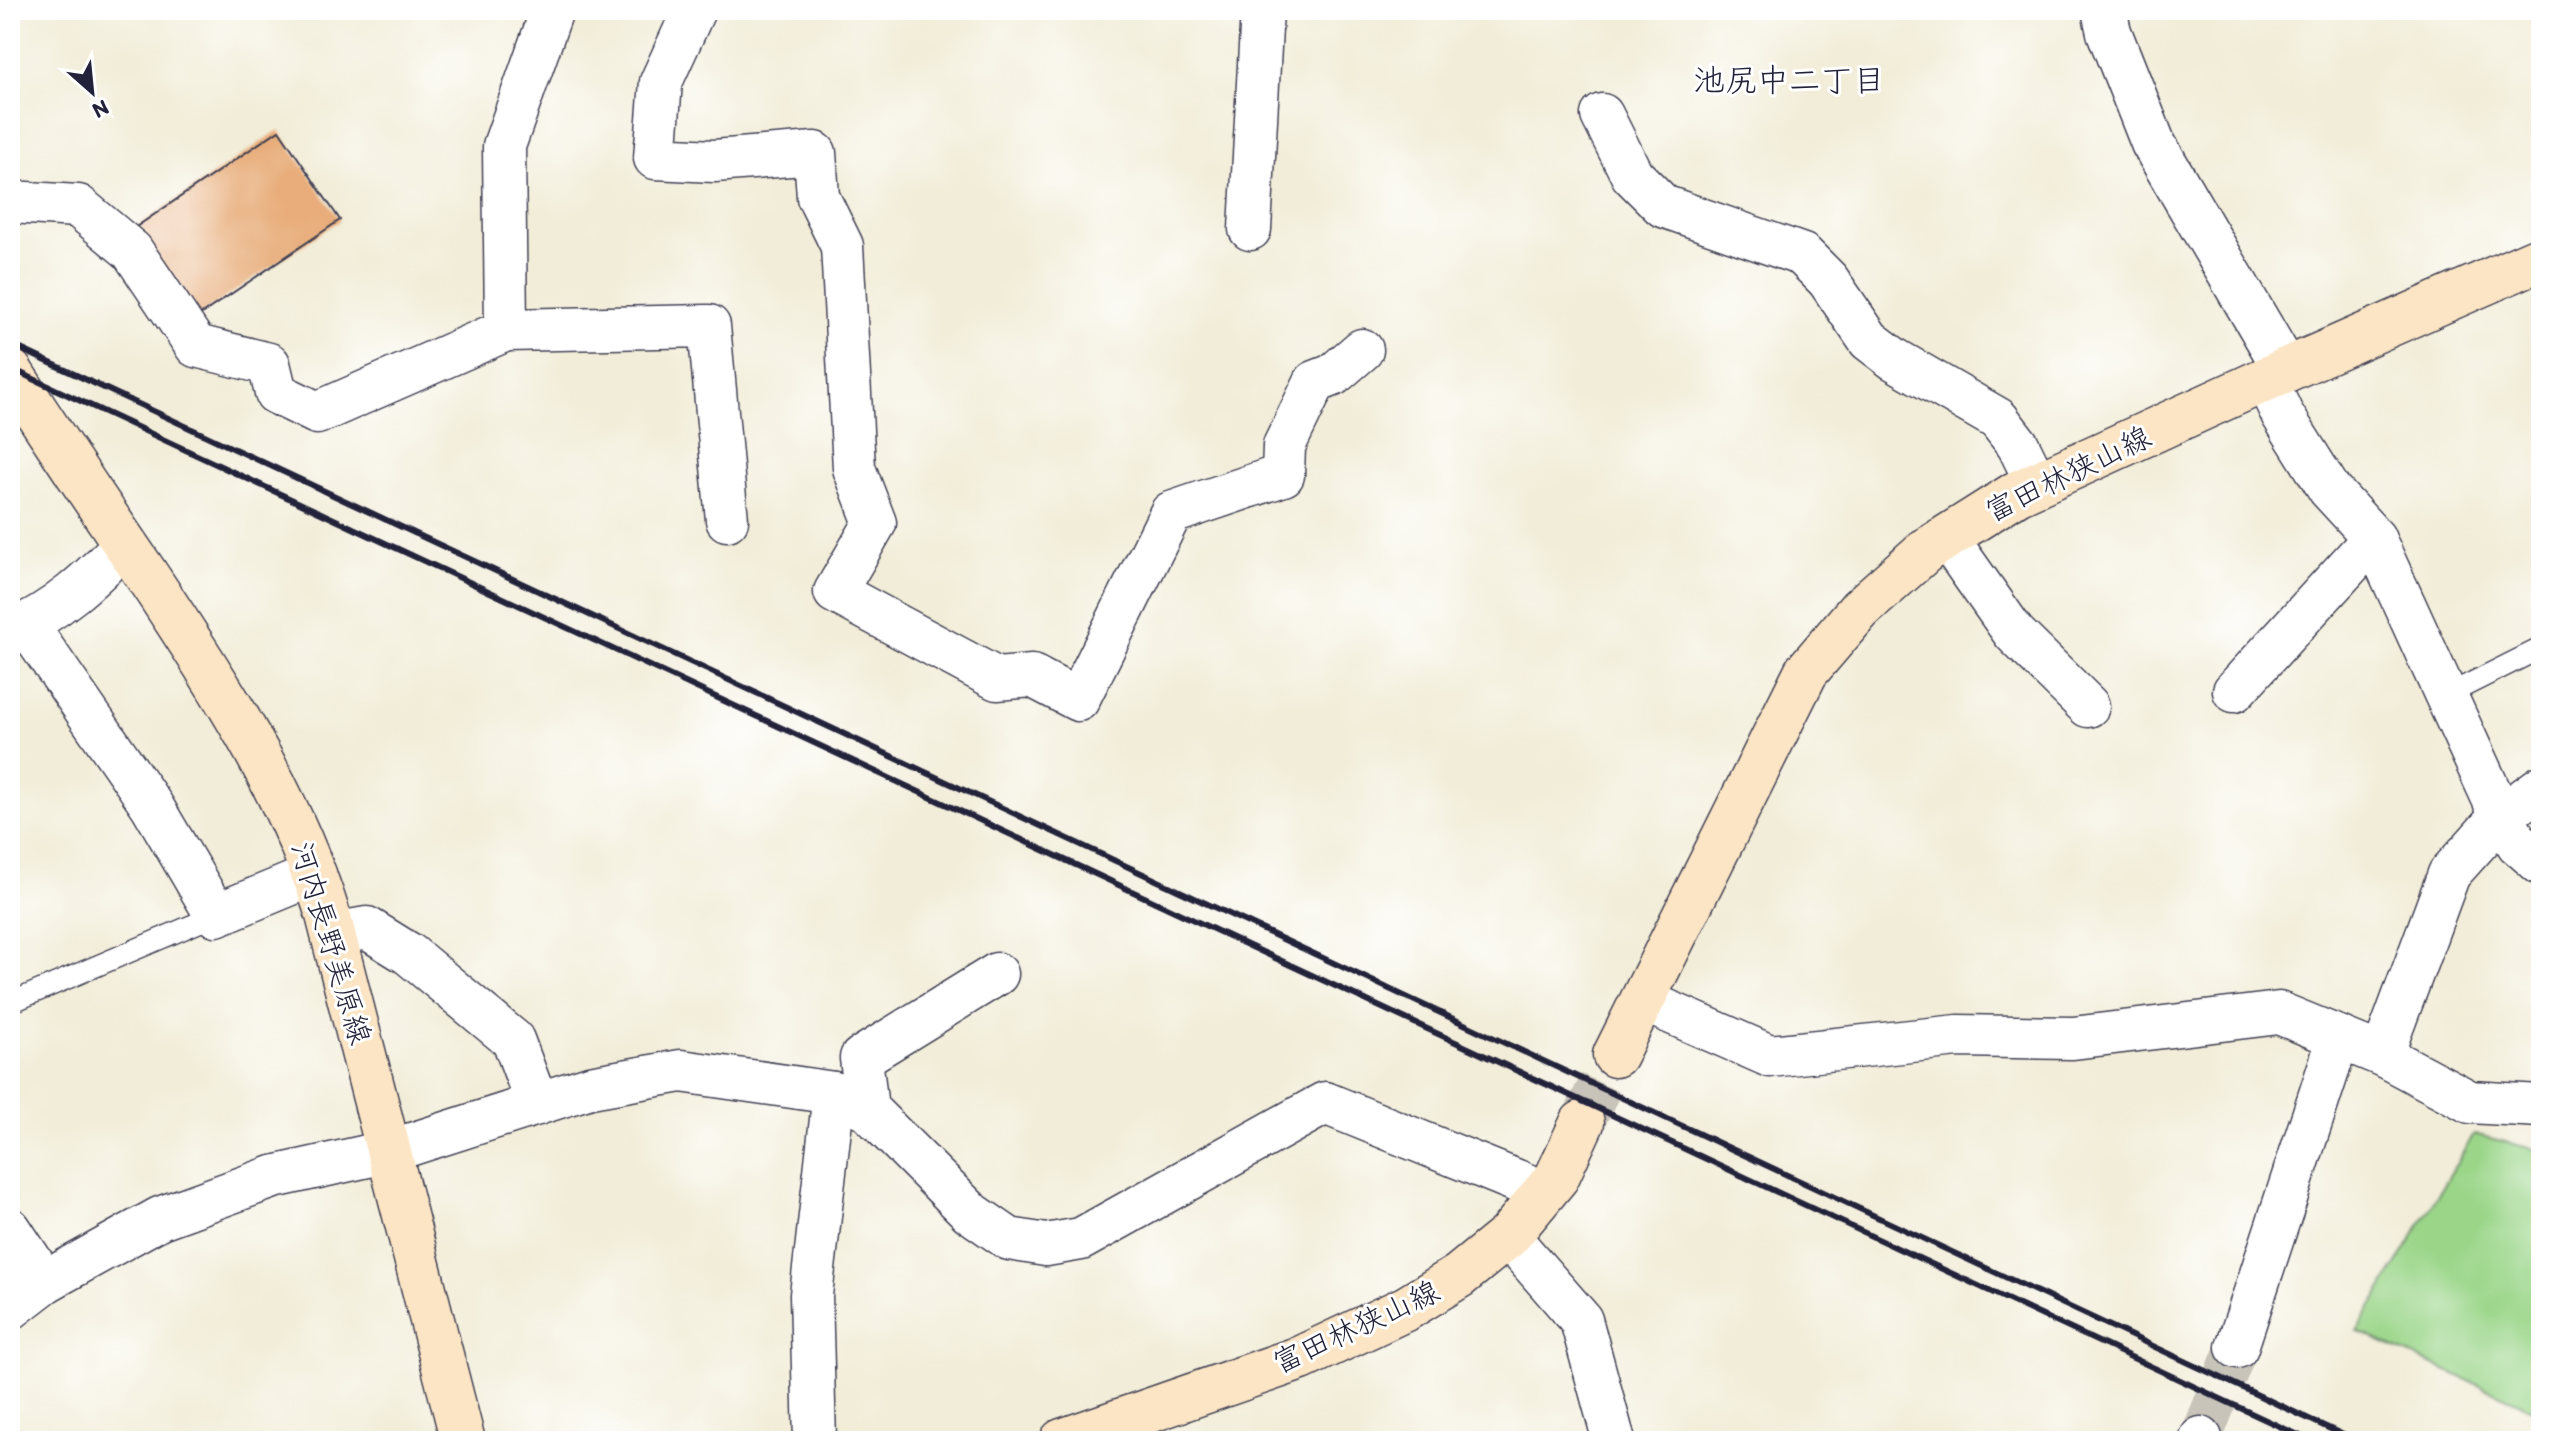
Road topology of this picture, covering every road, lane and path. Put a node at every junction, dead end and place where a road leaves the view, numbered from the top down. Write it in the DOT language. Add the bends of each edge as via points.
graph roads {
  1 [pos="552,10"];
  2 [pos="694,10"];
  3 [pos="1262,10"];
  4 [pos="2104,10"];
  5 [pos="1602,115"];
  6 [pos="10,202"];
  7 [pos="1250,229"];
  8 [pos="2541,258"];
  9 [pos="506,330"];
  10 [pos="1362,350"];
  11 [pos="10,371"];
  12 [pos="2276,375"];
  13 [pos="2037,484"];
  14 [pos="727,520"];
  15 [pos="1947,538"];
  16 [pos="2374,538"];
  17 [pos="125,544"];
  18 [pos="18,627"];
  19 [pos="2541,648"];
  20 [pos="2234,691"];
  21 [pos="2445,696"];
  22 [pos="2088,706"];
  23 [pos="2541,787"];
  24 [pos="2501,816"];
  25 [pos="2541,864"];
  26 [pos="315,874"];
  27 [pos="216,915"];
  28 [pos="333,934"];
  29 [pos="997,974"];
  30 [pos="1642,1000"];
  31 [pos="10,1003"];
  32 [pos="2339,1037"];
  33 [pos="1615,1055"];
  34 [pos="2382,1055"];
  35 [pos="850,1101"];
  36 [pos="537,1104"];
  37 [pos="2541,1106"];
  38 [pos="1582,1123"];
  39 [pos="390,1151"];
  40 [pos="1544,1192"];
  41 [pos="10,1229"];
  42 [pos="1508,1236"];
  43 [pos="45,1282"];
  44 [pos="10,1309"];
  45 [pos="2237,1347"];
  46 [pos="463,1441"];
  47 [pos="815,1441"];
  48 [pos="1062,1441"];
  49 [pos="1614,1441"];
  1 -- 9 [label="street" via="504,146"];
  2 -- 10 [label="street" via="661,82 655,158 714,161 815,153 818,197 842,246 854,468 875,523 835,592 997,679 1032,676 1078,700 1171,513 1283,475 1284,446 1315,382 1333,375"];
  3 -- 7 [label="street"];
  4 -- 12 [label="street" via="2153,143"];
  5 -- 13 [label="street" via="1632,175 1663,206 1803,255 1828,280 1869,340 1998,419"];
  6 -- 9 [label="street" via="78,206 132,251 196,346 269,364 276,393 317,413"];
  8 -- 12 [label="main road, 富田林狭山線"];
  9 -- 14 [label="street" via="709,326"];
  11 -- 17 [label="main road, 河内長野美原線"];
  12 -- 13 [label="main road, 富田林狭山線"];
  12 -- 16 [label="street" via="2282,414 2329,489"];
  13 -- 15 [label="main road, 富田林狭山線"];
  15 -- 22 [label="street" via="2014,633"];
  15 -- 30 [label="main road, 富田林狭山線" via="1860,609 1806,672"];
  16 -- 20 [label="street"];
  16 -- 21 [label="street"];
  17 -- 18 [label="street" via="90,580"];
  17 -- 26 [label="main road, 河内長野美原線" via="212,675 284,802"];
  18 -- 27 [label="street" via="152,806"];
  19 -- 21 [label="lane"];
  21 -- 24 [label="street"];
  23 -- 24 [label="street"];
  24 -- 25 [label="street" via="2518,844"];
  24 -- 34 [label="street" via="2449,874"];
  26 -- 27 [label="street"];
  26 -- 28 [label="main road, 河内長野美原線"];
  27 -- 31 [label="lane"];
  28 -- 36 [label="street" via="367,928 409,954 513,1040"];
  28 -- 39 [label="main road, 河内長野美原線"];
  29 -- 35 [label="street" via="861,1058"];
  30 -- 32 [label="street" via="1770,1056 1958,1036 2073,1038 2279,1013"];
  30 -- 33 [label="main road, 富田林狭山線"];
  32 -- 34 [label="street"];
  32 -- 45 [label="street"];
  34 -- 37 [label="street" via="2470,1102"];
  35 -- 36 [label="street" via="681,1071 590,1087"];
  35 -- 40 [label="street" via="970,1212 1009,1239 1046,1245 1081,1239 1325,1103"];
  35 -- 47 [label="street" via="811,1295"];
  36 -- 39 [label="street"];
  38 -- 40 [label="main road, 富田林狭山線" via="1557,1177"];
  39 -- 43 [label="street" via="273,1177 160,1218"];
  39 -- 46 [label="main road, 河内長野美原線"];
  40 -- 42 [label="main road, 富田林狭山線"];
  41 -- 43 [label="street"];
  42 -- 48 [label="main road, 富田林狭山線" via="1459,1276 1407,1308 1301,1358"];
  42 -- 49 [label="street" via="1581,1320"];
  43 -- 44 [label="street"];
}
